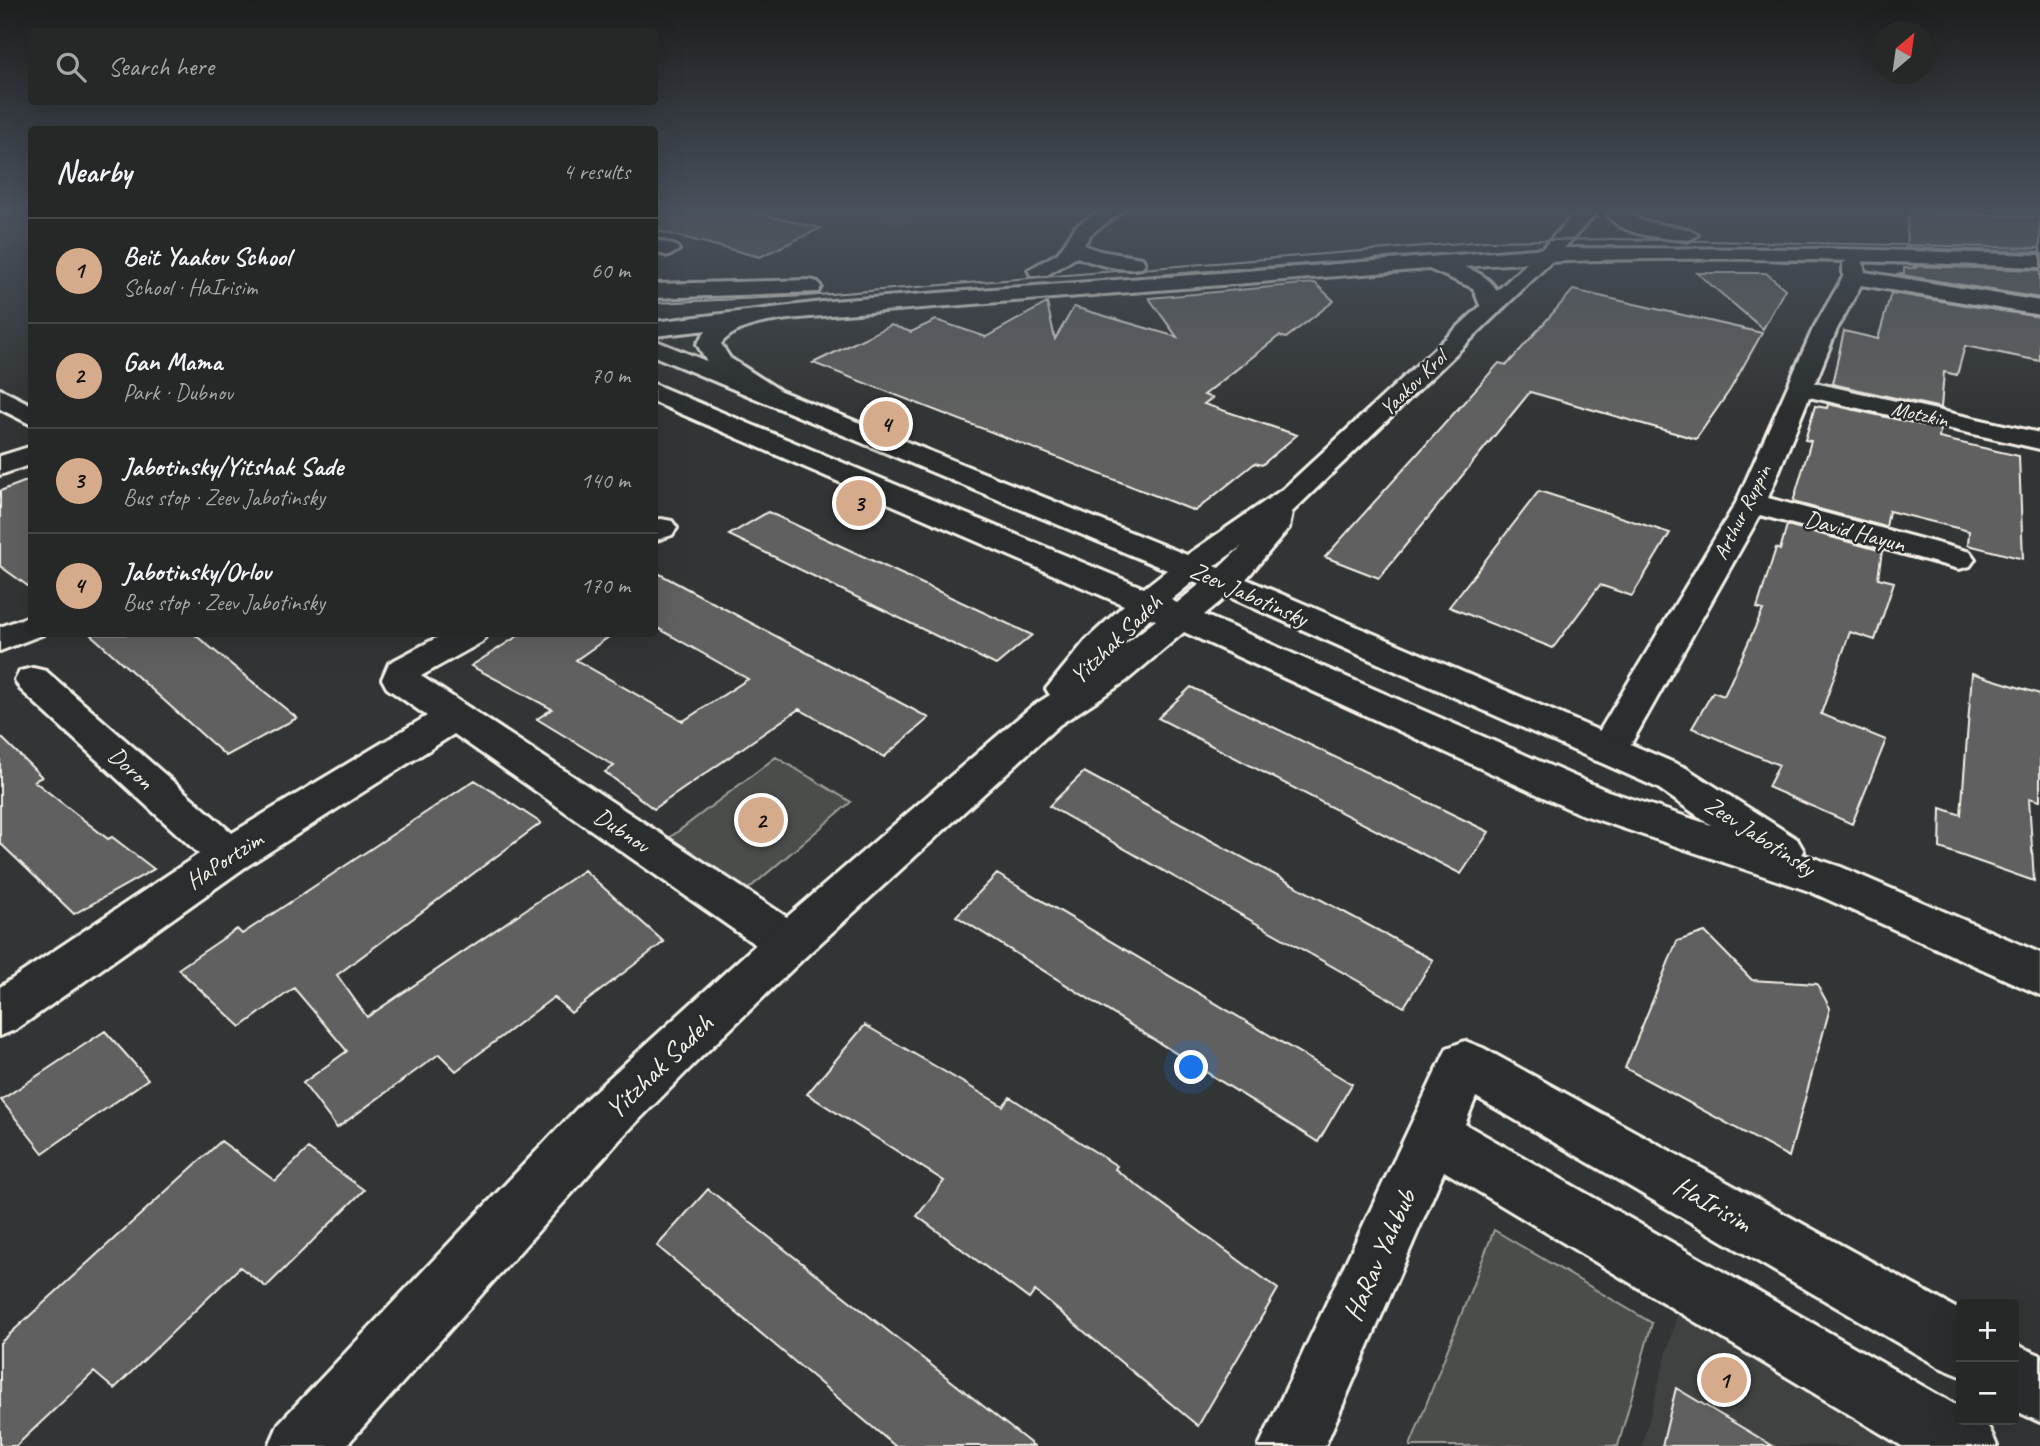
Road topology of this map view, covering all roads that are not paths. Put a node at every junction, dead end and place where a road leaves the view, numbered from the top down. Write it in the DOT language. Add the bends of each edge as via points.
graph roads {
  1 [pos="1241,277"];
  2 [pos="1470,277"];
  3 [pos="1523,277"];
  4 [pos="1850,277"];
  5 [pos="1891,277"];
  6 [pos="835,285"];
  7 [pos="658,291"];
  8 [pos="1491,308"];
  9 [pos="2040,308"];
  10 [pos="757,316"];
  11 [pos="658,329"];
  12 [pos="658,349"];
  13 [pos="658,365"];
  14 [pos="740,383"];
  15 [pos="1800,387"];
  16 [pos="658,394"];
  17 [pos="769,395"];
  18 [pos="0,397"];
  19 [pos="28,414"];
  20 [pos="2040,440"];
  21 [pos="28,456"];
  22 [pos="0,466"];
  23 [pos="1751,503"];
  24 [pos="1959,559"];
  25 [pos="1054,561"];
  26 [pos="1208,575"];
  27 [pos="1166,610"];
  28 [pos="28,628"];
  29 [pos="464,637"];
  30 [pos="0,640"];
  31 [pos="1095,654"];
  32 [pos="33,680"];
  33 [pos="455,716"];
  34 [pos="1045,716"];
  35 [pos="1608,750"];
  36 [pos="229,856"];
  37 [pos="1825,879"];
  38 [pos="789,943"];
  39 [pos="2040,975"];
  40 [pos="0,1014"];
  41 [pos="1465,1064"];
  42 [pos="1433,1135"];
  43 [pos="1956,1342"];
  44 [pos="2019,1378"];
  45 [pos="2040,1390"];
  46 [pos="303,1446"];
  47 [pos="1292,1446"];
  48 [pos="1964,1446"];
  1 -- 10 [label="street"];
  2 -- 8 [label="street" via="1489,293"];
  3 -- 8 [label="street, Yaakov Krol"];
  4 -- 15 [label="street, Arthur Ruppin"];
  5 -- 9 [label="street, Arthur Ruppin"];
  6 -- 7 [label="street"];
  8 -- 26 [label="street, Yaakov Krol" via="1277,511 1261,546"];
  10 -- 11 [label="street"];
  10 -- 17 [label="street" via="718,332 709,344 721,363"];
  12 -- 14 [label="street, Zeev Jabotinsky"];
  13 -- 14 [label="street"];
  14 -- 17 [label="street, Zeev Jabotinsky"];
  15 -- 20 [label="street, Motzkin"];
  15 -- 23 [label="street, Arthur Ruppin"];
  16 -- 25 [label="street, Zeev Jabotinsky"];
  17 -- 26 [label="street, Zeev Jabotinsky"];
  18 -- 19 [label="street"];
  21 -- 22 [label="street"];
  23 -- 24 [label="street, David Hayun"];
  23 -- 35 [label="street, Arthur Ruppin"];
  25 -- 27 [label="street, Zeev Jabotinsky"];
  25 -- 31 [label="street" via="1089,595 1099,627"];
  26 -- 27 [label="street, Yaakov Krol"];
  26 -- 35 [label="street, Zeev Jabotinsky"];
  27 -- 31 [label="street, Yitzhak Sadeh"];
  27 -- 34 [label="street, Yitzhak Sadeh" via="1112,673"];
  27 -- 37 [label="street, Zeev Jabotinsky" via="1593,802"];
  28 -- 30 [label="street"];
  29 -- 33 [label="street, Dubnov" via="402,671 400,679"];
  31 -- 34 [label="street, Yitzhak Sadeh"];
  32 -- 36 [label="street, Doron"];
  33 -- 36 [label="street, HaPortzim"];
  33 -- 38 [label="street, Dubnov"];
  34 -- 38 [label="street, Yitzhak Sadeh"];
  35 -- 37 [label="street, Zeev Jabotinsky" via="1672,778"];
  36 -- 40 [label="street, HaPortzim"];
  37 -- 39 [label="street, Zeev Jabotinsky"];
  38 -- 46 [label="street, Yitzhak Sadeh" via="604,1118"];
  41 -- 42 [label="street, HaRav Yahbub"];
  41 -- 43 [label="street, HaIrisim"];
  42 -- 47 [label="street, HaRav Yahbub"];
  42 -- 48 [label="street"];
  44 -- 45 [label="street"];
}
